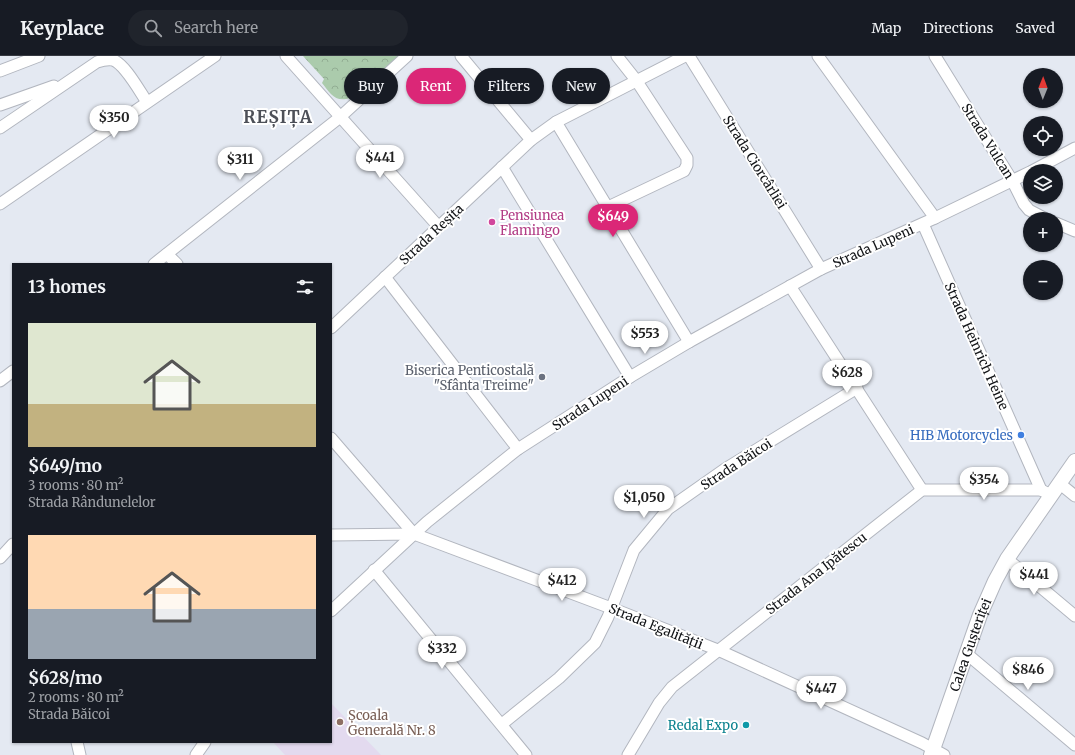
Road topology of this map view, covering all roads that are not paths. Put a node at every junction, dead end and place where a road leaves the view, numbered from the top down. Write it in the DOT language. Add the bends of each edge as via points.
graph roads {
  1 [pos="39,56"];
  2 [pos="215,56"];
  3 [pos="286,56"];
  4 [pos="407,56"];
  5 [pos="462,56"];
  6 [pos="617,56"];
  7 [pos="685,56"];
  8 [pos="689,56"];
  9 [pos="818,56"];
  10 [pos="935,56"];
  11 [pos="0,71"];
  12 [pos="636,80"];
  13 [pos="68,81"];
  14 [pos="147,102"];
  15 [pos="0,105"];
  16 [pos="340,118"];
  17 [pos="556,122"];
  18 [pos="0,128"];
  19 [pos="531,140"];
  20 [pos="1075,148"];
  21 [pos="1046,164"];
  22 [pos="502,167"];
  23 [pos="1023,176"];
  24 [pos="1013,182"];
  25 [pos="0,204"];
  26 [pos="608,207"];
  27 [pos="1033,212"];
  28 [pos="935,218"];
  29 [pos="923,224"];
  30 [pos="438,226"];
  31 [pos="1063,226"];
  32 [pos="1075,231"];
  33 [pos="168,254"];
  34 [pos="155,263"];
  35 [pos="175,263"];
  36 [pos="821,269"];
  37 [pos="385,277"];
  38 [pos="790,286"];
  39 [pos="332,327"];
  40 [pos="689,342"];
  41 [pos="12,372"];
  42 [pos="630,377"];
  43 [pos="0,381"];
  44 [pos="857,388"];
  45 [pos="332,439"];
  46 [pos="518,449"];
  47 [pos="1075,461"];
  48 [pos="1059,483"];
  49 [pos="922,490"];
  50 [pos="1046,492"];
  51 [pos="1075,496"];
  52 [pos="414,534"];
  53 [pos="332,536"];
  54 [pos="12,545"];
  55 [pos="0,558"];
  56 [pos="1007,559"];
  57 [pos="374,570"];
  58 [pos="611,608"];
  59 [pos="332,610"];
  60 [pos="1075,616"];
  61 [pos="718,650"];
  62 [pos="967,654"];
  63 [pos="502,724"];
  64 [pos="77,743"];
  65 [pos="203,743"];
  66 [pos="1075,745"];
  67 [pos="936,753"];
  68 [pos="80,755"];
  69 [pos="196,755"];
  70 [pos="526,755"];
  71 [pos="628,755"];
  1 -- 11 [label="street"];
  2 -- 14 [label="street"];
  3 -- 16 [label="street"];
  4 -- 16 [label="street"];
  5 -- 19 [label="street"];
  6 -- 12 [label="street"];
  7 -- 12 [label="street, Strada Reșița"];
  8 -- 36 [label="street, Strada Ciorcârliei"];
  9 -- 28 [label="street"];
  10 -- 24 [label="street, Strada Vulcan"];
  12 -- 17 [label="street, Strada Reșița"];
  12 -- 26 [label="street" via="687,158 687,165 684,171"];
  13 -- 14 [label="street" via="97,62 114,60 122,66"];
  13 -- 15 [label="street"];
  13 -- 18 [label="street"];
  14 -- 25 [label="street"];
  16 -- 30 [label="street"];
  16 -- 33 [label="street"];
  17 -- 19 [label="street, Strada Reșița"];
  17 -- 26 [label="street"];
  19 -- 22 [label="street, Strada Reșița"];
  20 -- 21 [label="street, Strada Lupeni"];
  22 -- 30 [label="street, Strada Reșița"];
  22 -- 42 [label="street"];
  23 -- 24 [label="street, Strada Lupeni"];
  24 -- 27 [label="street, Strada Vulcan" via="1029,210"];
  24 -- 28 [label="street, Strada Lupeni"];
  26 -- 40 [label="street"];
  28 -- 29 [label="street, Strada Lupeni"];
  29 -- 36 [label="street, Strada Lupeni"];
  29 -- 50 [label="street, Strada Heinrich Heine"];
  30 -- 37 [label="street, Strada Reșița"];
  31 -- 32 [label="street"];
  33 -- 34 [label="street"];
  33 -- 35 [label="street"];
  36 -- 38 [label="street, Strada Lupeni"];
  37 -- 39 [label="street, Strada Reșița"];
  37 -- 46 [label="street"];
  38 -- 40 [label="street, Strada Lupeni"];
  38 -- 44 [label="street"];
  40 -- 42 [label="street, Strada Lupeni"];
  41 -- 43 [label="street"];
  42 -- 46 [label="street, Strada Lupeni"];
  44 -- 49 [label="street"];
  44 -- 58 [label="street, Strada Băicoi" via="668,508 634,550"];
  45 -- 52 [label="street"];
  46 -- 52 [label="street, Strada Lupeni"];
  47 -- 48 [label="main road, Calea Gușteriței"];
  48 -- 50 [label="main road, Calea Gușteriței"];
  48 -- 51 [label="street"];
  49 -- 50 [label="street"];
  49 -- 61 [label="street, Strada Ana Ipătescu"];
  50 -- 56 [label="main road, Calea Gușteriței"];
  52 -- 53 [label="street"];
  52 -- 57 [label="street, Strada Lupeni"];
  52 -- 58 [label="street, Strada Egalității"];
  54 -- 55 [label="street"];
  56 -- 60 [label="street"];
  56 -- 62 [label="main road, Calea Gușteriței" via="989,593"];
  57 -- 59 [label="street, Strada Lupeni"];
  57 -- 63 [label="street"];
  58 -- 61 [label="street, Strada Egalității"];
  58 -- 63 [label="street, Strada Băicoi" via="588,650 559,678"];
  61 -- 67 [label="street, Strada Egalității"];
  61 -- 71 [label="street, Strada Ana Ipătescu" via="664,695"];
  62 -- 66 [label="street"];
  62 -- 67 [label="main road, Calea Gușteriței"];
  63 -- 70 [label="street"];
  64 -- 68 [label="street"];
  65 -- 69 [label="street"];
}
